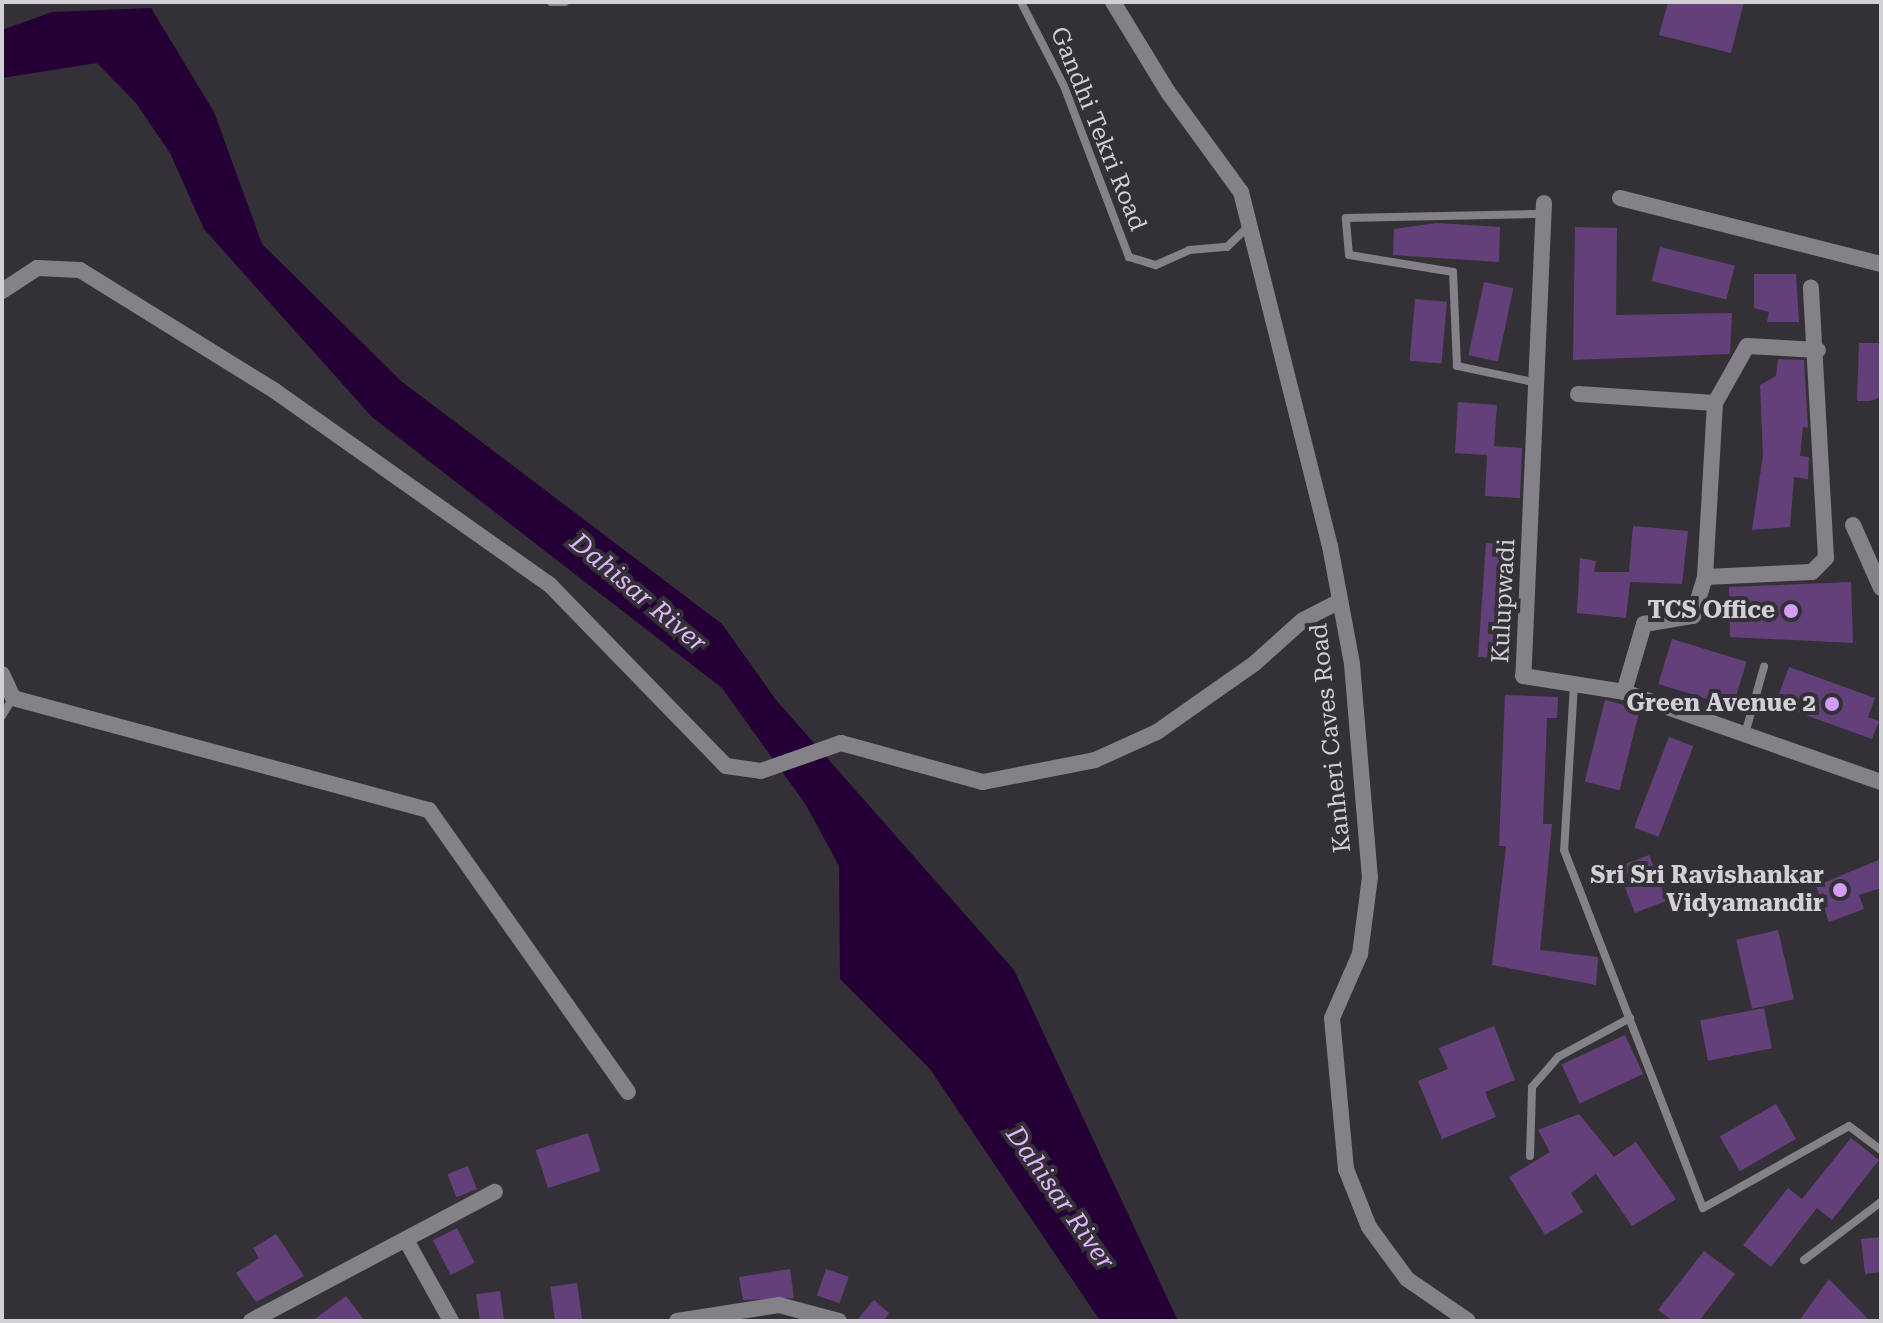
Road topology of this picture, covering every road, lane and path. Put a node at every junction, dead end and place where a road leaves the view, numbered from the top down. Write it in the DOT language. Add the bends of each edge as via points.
graph roads {
  1 [pos="551,2"];
  2 [pos="565,2"];
  3 [pos="1021,2"];
  4 [pos="1113,2"];
  5 [pos="1620,198"];
  6 [pos="1544,209"];
  7 [pos="1251,223"];
  8 [pos="1881,264"];
  9 [pos="1811,287"];
  10 [pos="2,291"];
  11 [pos="1818,350"];
  12 [pos="1539,383"];
  13 [pos="1578,394"];
  14 [pos="1715,403"];
  15 [pos="1853,525"];
  16 [pos="1705,577"];
  17 [pos="1881,588"];
  18 [pos="1340,601"];
  19 [pos="1764,667"];
  20 [pos="2,674"];
  21 [pos="1574,683"];
  22 [pos="1624,692"];
  23 [pos="13,698"];
  24 [pos="2,716"];
  25 [pos="1745,734"];
  26 [pos="1881,782"];
  27 [pos="1630,1018"];
  28 [pos="628,1092"];
  29 [pos="1881,1150"];
  30 [pos="1530,1156"];
  31 [pos="495,1192"];
  32 [pos="1881,1202"];
  33 [pos="406,1240"];
  34 [pos="1804,1260"];
  35 [pos="251,1321"];
  36 [pos="451,1321"];
  37 [pos="677,1321"];
  38 [pos="839,1321"];
  39 [pos="1468,1321"];
  1 -- 2 [label="lane"];
  3 -- 7 [label="lane, Gandhi Tekri Road" via="1064,86 1129,257 1156,265 1189,250 1227,247"];
  4 -- 7 [label="street, Kanheri Caves Road" via="1168,92 1241,192"];
  5 -- 8 [label="street"];
  6 -- 12 [label="street, Kulupwadi"];
  6 -- 12 [label="lane" via="1346,218 1349,255 1453,272 1457,366"];
  7 -- 18 [label="street, Kanheri Caves Road"];
  9 -- 11 [label="street"];
  10 -- 18 [label="street" via="37,268 80,270 275,391 549,584 726,766 761,771 841,743 983,782 1095,760 1157,732 1255,663 1303,620"];
  11 -- 14 [label="street" via="1747,346"];
  11 -- 16 [label="street" via="1826,558 1812,572"];
  12 -- 21 [label="street, Kulupwadi" via="1523,676"];
  13 -- 14 [label="street"];
  14 -- 16 [label="street"];
  15 -- 17 [label="street"];
  16 -- 22 [label="street" via="1693,616 1644,624"];
  18 -- 39 [label="street, Kanheri Caves Road" via="1352,664 1370,877 1360,954 1332,1018 1346,1169 1369,1227 1407,1279"];
  19 -- 25 [label="lane"];
  20 -- 23 [label="street"];
  21 -- 22 [label="street, Kulupwadi"];
  21 -- 27 [label="lane" via="1564,850"];
  22 -- 25 [label="street, Kulupwadi"];
  23 -- 24 [label="lane"];
  23 -- 28 [label="street" via="429,810"];
  25 -- 26 [label="street, Kulupwadi"];
  27 -- 29 [label="lane" via="1703,1208 1849,1126"];
  27 -- 30 [label="lane" via="1558,1057 1532,1087"];
  31 -- 33 [label="street"];
  32 -- 34 [label="lane"];
  33 -- 35 [label="street"];
  33 -- 36 [label="street"];
  37 -- 38 [label="street" via="779,1305"];
}
